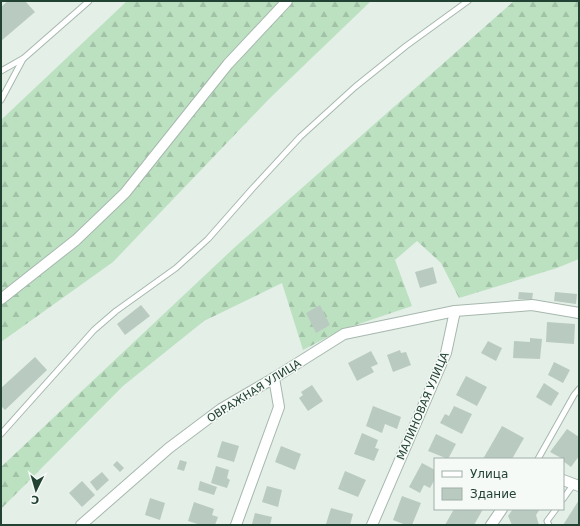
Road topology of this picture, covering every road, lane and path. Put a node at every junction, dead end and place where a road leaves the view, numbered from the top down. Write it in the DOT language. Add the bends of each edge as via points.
graph roads {
  1 [pos="287,1"];
  2 [pos="468,1"];
  3 [pos="89,2"];
  4 [pos="24,58"];
  5 [pos="1,71"];
  6 [pos="1,100"];
  7 [pos="1,298"];
  8 [pos="455,311"];
  9 [pos="579,313"];
  10 [pos="274,378"];
  11 [pos="579,389"];
  12 [pos="1,434"];
  13 [pos="539,458"];
  14 [pos="564,480"];
  15 [pos="576,486"];
  16 [pos="564,498"];
  17 [pos="501,510"];
  18 [pos="555,510"];
  19 [pos="83,524"];
  20 [pos="236,525"];
  21 [pos="372,525"];
  22 [pos="491,525"];
  23 [pos="549,525"];
  1 -- 7 [label="street" via="228,64 125,193 76,240"];
  2 -- 12 [label="lane" via="355,87 300,137 208,240 176,268 94,330"];
  3 -- 4 [label="lane"];
  4 -- 5 [label="lane"];
  4 -- 6 [label="lane"];
  8 -- 9 [label="street" via="532,306"];
  8 -- 10 [label="street, ОВРАЖНАЯ УЛИЦА" via="344,334"];
  8 -- 21 [label="street, МАЛИНОВАЯ УЛИЦА" via="446,353"];
  10 -- 19 [label="street, ОВРАЖНАЯ УЛИЦА" via="221,409 169,448"];
  10 -- 20 [label="street" via="279,407"];
  11 -- 13 [label="lane"];
  14 -- 15 [label="street"];
  15 -- 16 [label="lane"];
  17 -- 22 [label="street"];
  18 -- 23 [label="lane" via="547,521"];
}
